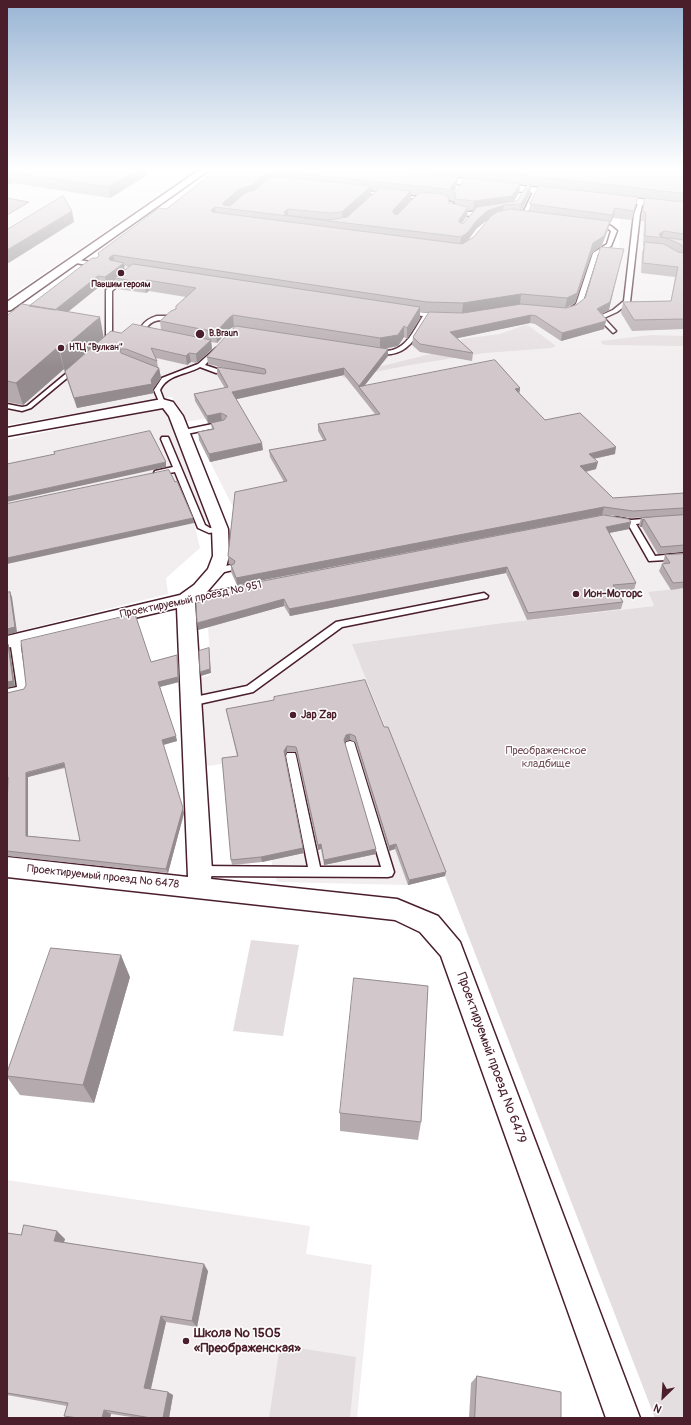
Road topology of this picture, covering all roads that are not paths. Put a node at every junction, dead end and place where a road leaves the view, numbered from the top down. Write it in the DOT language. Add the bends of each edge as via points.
graph roads {
  1 [pos="111,234"];
  2 [pos="613,234"];
  3 [pos="636,234"];
  4 [pos="634,248"];
  5 [pos="643,249"];
  6 [pos="73,261"];
  7 [pos="97,265"];
  8 [pos="133,271"];
  9 [pos="7,307"];
  10 [pos="403,312"];
  11 [pos="565,312"];
  12 [pos="426,316"];
  13 [pos="446,317"];
  14 [pos="174,319"];
  15 [pos="614,331"];
  16 [pos="159,334"];
  17 [pos="211,346"];
  18 [pos="97,350"];
  19 [pos="365,350"];
  20 [pos="79,365"];
  21 [pos="200,365"];
  22 [pos="161,374"];
  23 [pos="240,375"];
  24 [pos="168,377"];
  25 [pos="162,403"];
  26 [pos="7,406"];
  27 [pos="222,424"];
  28 [pos="7,432"];
  29 [pos="182,433"];
  30 [pos="165,439"];
  31 [pos="176,469"];
  32 [pos="153,474"];
  33 [pos="608,518"];
  34 [pos="661,520"];
  35 [pos="631,522"];
  36 [pos="220,529"];
  37 [pos="684,556"];
  38 [pos="261,586"];
  39 [pos="484,596"];
  40 [pos="186,600"];
  41 [pos="11,641"];
  42 [pos="7,693"];
  43 [pos="190,702"];
  44 [pos="350,745"];
  45 [pos="291,756"];
  46 [pos="7,867"];
  47 [pos="315,871"];
  48 [pos="199,879"];
  49 [pos="618,1411"];
  1 -- 6 [label="street"];
  2 -- 11 [label="lane" via="609,245 596,253 579,305"];
  3 -- 4 [label="lane"];
  4 -- 5 [label="lane"];
  4 -- 15 [label="lane" via="628,302 600,317"];
  6 -- 7 [label="lane"];
  6 -- 9 [label="street"];
  8 -- 18 [label="lane" via="110,290 109,340"];
  10 -- 12 [label="lane"];
  12 -- 13 [label="lane"];
  12 -- 19 [label="lane" via="404,349 387,353"];
  14 -- 16 [label="lane" via="156,318 144,327 147,332"];
  17 -- 21 [label="lane" via="218,347"];
  20 -- 26 [label="lane" via="29,408"];
  21 -- 23 [label="lane"];
  21 -- 24 [label="lane"];
  22 -- 24 [label="lane"];
  24 -- 25 [label="lane" via="157,390"];
  25 -- 28 [label="street"];
  25 -- 29 [label="street" via="170,406"];
  27 -- 29 [label="lane"];
  29 -- 36 [label="street"];
  30 -- 31 [label="lane"];
  31 -- 32 [label="lane"];
  31 -- 36 [label="lane" via="201,526 209,531"];
  33 -- 35 [label="lane"];
  34 -- 35 [label="lane"];
  35 -- 37 [label="lane" via="652,559"];
  36 -- 40 [label="street" via="223,569"];
  38 -- 40 [label="lane, Проектируемый проезд № 951"];
  39 -- 43 [label="lane" via="339,624 250,689"];
  40 -- 41 [label="street, Проектируемый проезд № 951"];
  40 -- 43 [label="street"];
  41 -- 42 [label="lane" via="22,689"];
  43 -- 48 [label="street"];
  44 -- 47 [label="lane" via="388,872"];
  45 -- 47 [label="lane"];
  46 -- 48 [label="street, Проектируемый проезд № 6478"];
  47 -- 48 [label="lane"];
  48 -- 49 [label="street, Проектируемый проезд № 6479" via="397,910 429,924 451,950"];
}
